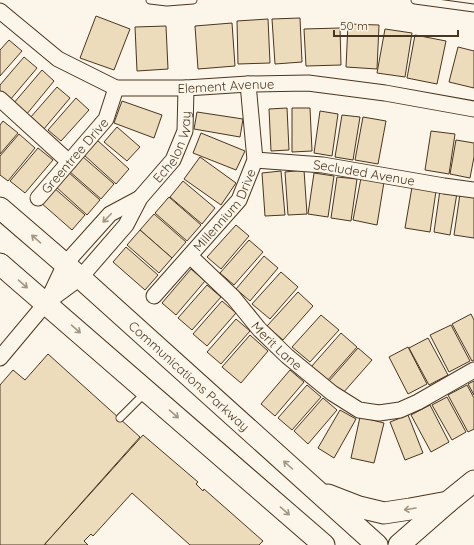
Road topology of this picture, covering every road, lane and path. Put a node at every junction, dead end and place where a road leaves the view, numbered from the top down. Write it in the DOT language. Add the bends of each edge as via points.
graph roads {
  1 [pos="150,0"];
  2 [pos="193,0"];
  3 [pos="415,0"];
  4 [pos="167,1"];
  5 [pos="465,3"];
  6 [pos="474,8"];
  7 [pos="0,11"];
  8 [pos="248,84"];
  9 [pos="116,88"];
  10 [pos="186,88"];
  11 [pos="0,99"];
  12 [pos="474,109"];
  13 [pos="255,160"];
  14 [pos="69,162"];
  15 [pos="474,190"];
  16 [pos="38,198"];
  17 [pos="140,198"];
  18 [pos="0,208"];
  19 [pos="190,256"];
  20 [pos="0,264"];
  21 [pos="73,271"];
  22 [pos="154,296"];
  23 [pos="46,303"];
  24 [pos="0,358"];
  25 [pos="474,370"];
  26 [pos="147,390"];
  27 [pos="120,418"];
  28 [pos="474,481"];
  29 [pos="317,491"];
  30 [pos="448,502"];
  31 [pos="324,545"];
  32 [pos="377,545"];
  33 [pos="399,545"];
  1 -- 4 [label="lane"];
  2 -- 4 [label="lane"];
  3 -- 5 [label="lane"];
  5 -- 6 [label="lane"];
  7 -- 9 [label="street, Element Avenue" via="58,59"];
  8 -- 10 [label="street, Element Avenue"];
  8 -- 12 [label="street, Element Avenue" via="308,83 385,93"];
  8 -- 13 [label="street, Millennium Drive"];
  9 -- 10 [label="street, Element Avenue"];
  9 -- 14 [label="street, Greentree Drive" via="106,119"];
  10 -- 17 [label="street, Echelon Way" via="185,131 173,160"];
  11 -- 14 [label="street"];
  13 -- 15 [label="street, Secluded Avenue" via="323,165"];
  13 -- 19 [label="street, Millennium Drive" via="239,200"];
  14 -- 16 [label="street, Greentree Drive"];
  17 -- 21 [label="street, Echelon Way" via="126,226"];
  17 -- 21 [label="street, Echelon Way, one-way" via="110,214"];
  21 -- 18 [label="street, Communications Parkway, one-way"];
  19 -- 22 [label="street, Millennium Drive"];
  19 -- 25 [label="street, Merit Lane" via="287,356 327,389 359,410 379,413 400,410"];
  20 -- 23 [label="street, one-way"];
  21 -- 23 [label="street"];
  21 -- 23 [label="street"];
  29 -- 21 [label="street, Communications Parkway, one-way"];
  23 -- 24 [label="street"];
  23 -- 26 [label="street, one-way"];
  26 -- 27 [label="lane"];
  26 -- 31 [label="street, one-way"];
  28 -- 30 [label="street"];
  30 -- 29 [label="street, one-way" via="384,513 359,507"];
  29 -- 32 [label="street, Communications Parkway"];
  30 -- 33 [label="street"];
}
